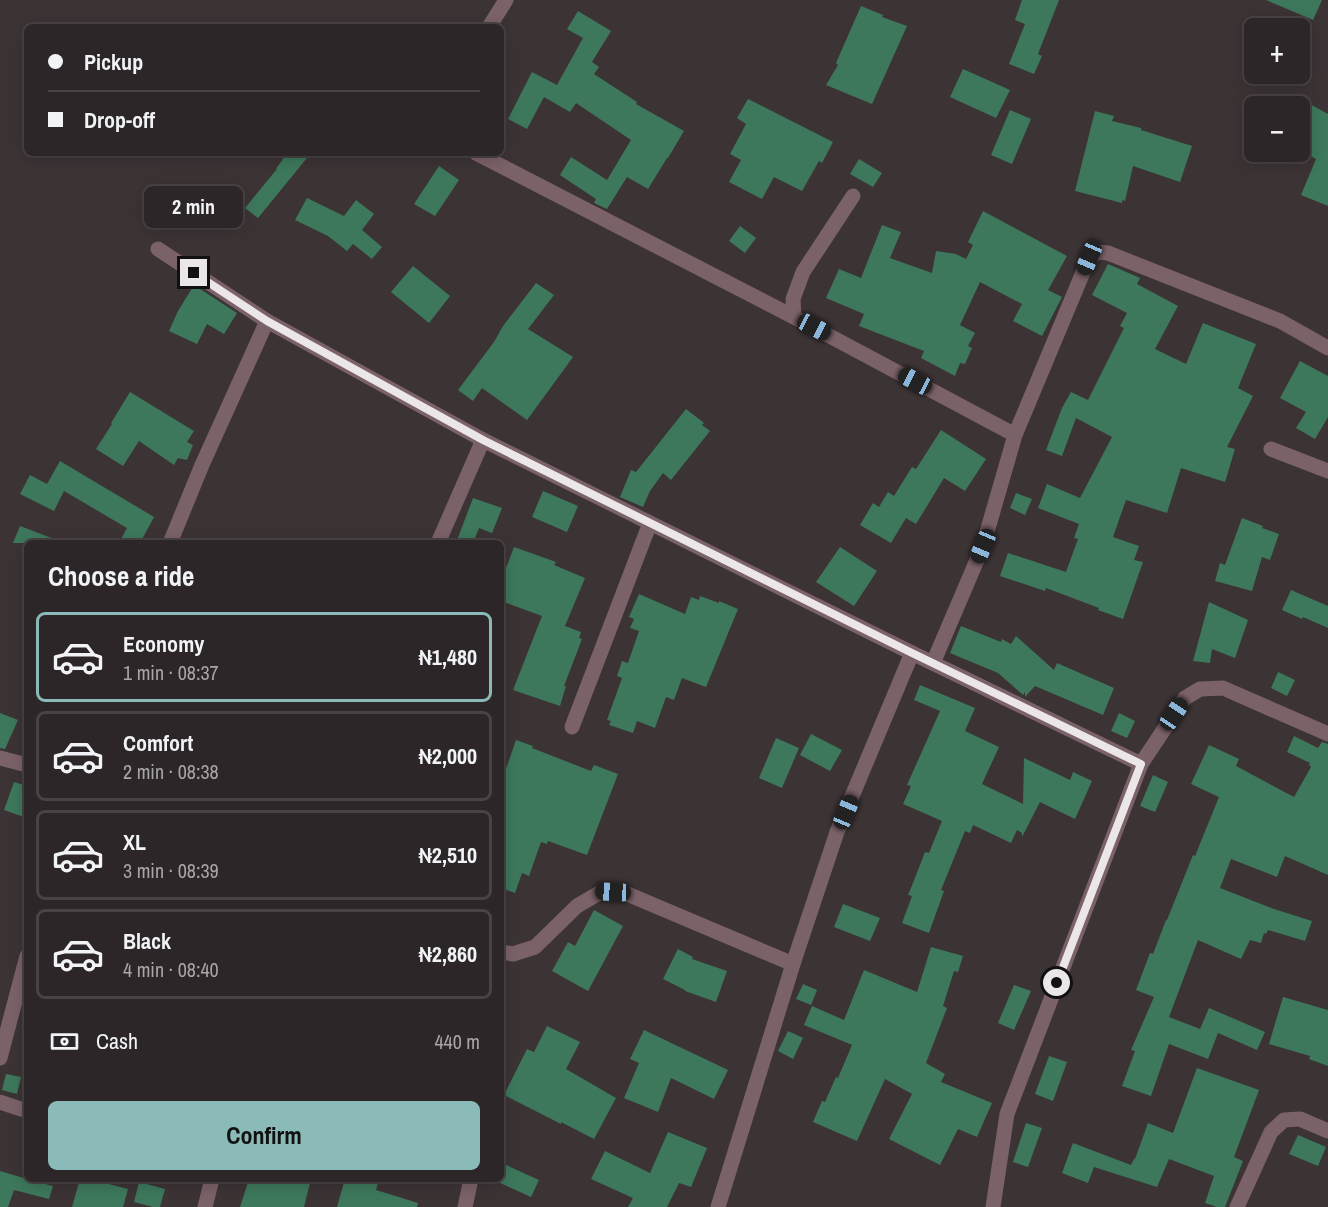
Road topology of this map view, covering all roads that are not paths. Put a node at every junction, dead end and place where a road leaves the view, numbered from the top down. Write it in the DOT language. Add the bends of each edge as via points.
graph roads {
  1 [pos="506,0"];
  2 [pos="491,24"];
  3 [pos="482,156"];
  4 [pos="853,196"];
  5 [pos="158,249"];
  6 [pos="794,317"];
  7 [pos="267,321"];
  8 [pos="1328,348"];
  9 [pos="1015,435"];
  10 [pos="483,440"];
  11 [pos="1271,449"];
  12 [pos="1328,471"];
  13 [pos="650,523"];
  14 [pos="171,540"];
  15 [pos="439,540"];
  16 [pos="912,653"];
  17 [pos="933,663"];
  18 [pos="572,727"];
  19 [pos="1328,734"];
  20 [pos="0,759"];
  21 [pos="24,764"];
  22 [pos="1141,764"];
  23 [pos="504,952"];
  24 [pos="794,964"];
  25 [pos="24,967"];
  26 [pos="0,1058"];
  27 [pos="0,1102"];
  28 [pos="24,1110"];
  29 [pos="1328,1131"];
  30 [pos="211,1182"];
  31 [pos="470,1182"];
  32 [pos="205,1207"];
  33 [pos="465,1207"];
  34 [pos="718,1207"];
  35 [pos="993,1207"];
  36 [pos="1237,1207"];
  1 -- 2 [label="street"];
  3 -- 6 [label="street"];
  4 -- 6 [label="street" via="803,272 794,299"];
  5 -- 7 [label="street"];
  6 -- 9 [label="street"];
  7 -- 10 [label="street"];
  7 -- 14 [label="street"];
  8 -- 9 [label="street" via="1280,321 1098,252 1089,258"];
  9 -- 17 [label="street" via="983,546"];
  10 -- 13 [label="street"];
  10 -- 15 [label="street"];
  11 -- 12 [label="street"];
  13 -- 16 [label="street"];
  13 -- 18 [label="street"];
  16 -- 17 [label="street"];
  16 -- 24 [label="street" via="837,832"];
  17 -- 22 [label="street"];
  19 -- 22 [label="street" via="1223,688 1200,689 1185,698"];
  20 -- 21 [label="street"];
  22 -- 35 [label="street" via="1007,1114"];
  23 -- 24 [label="street" via="513,954 535,947 577,906 601,892 625,893"];
  24 -- 34 [label="street"];
  25 -- 26 [label="street"];
  27 -- 28 [label="street"];
  29 -- 36 [label="street" via="1300,1119 1284,1120 1271,1132"];
  30 -- 32 [label="street"];
  31 -- 33 [label="street"];
}
